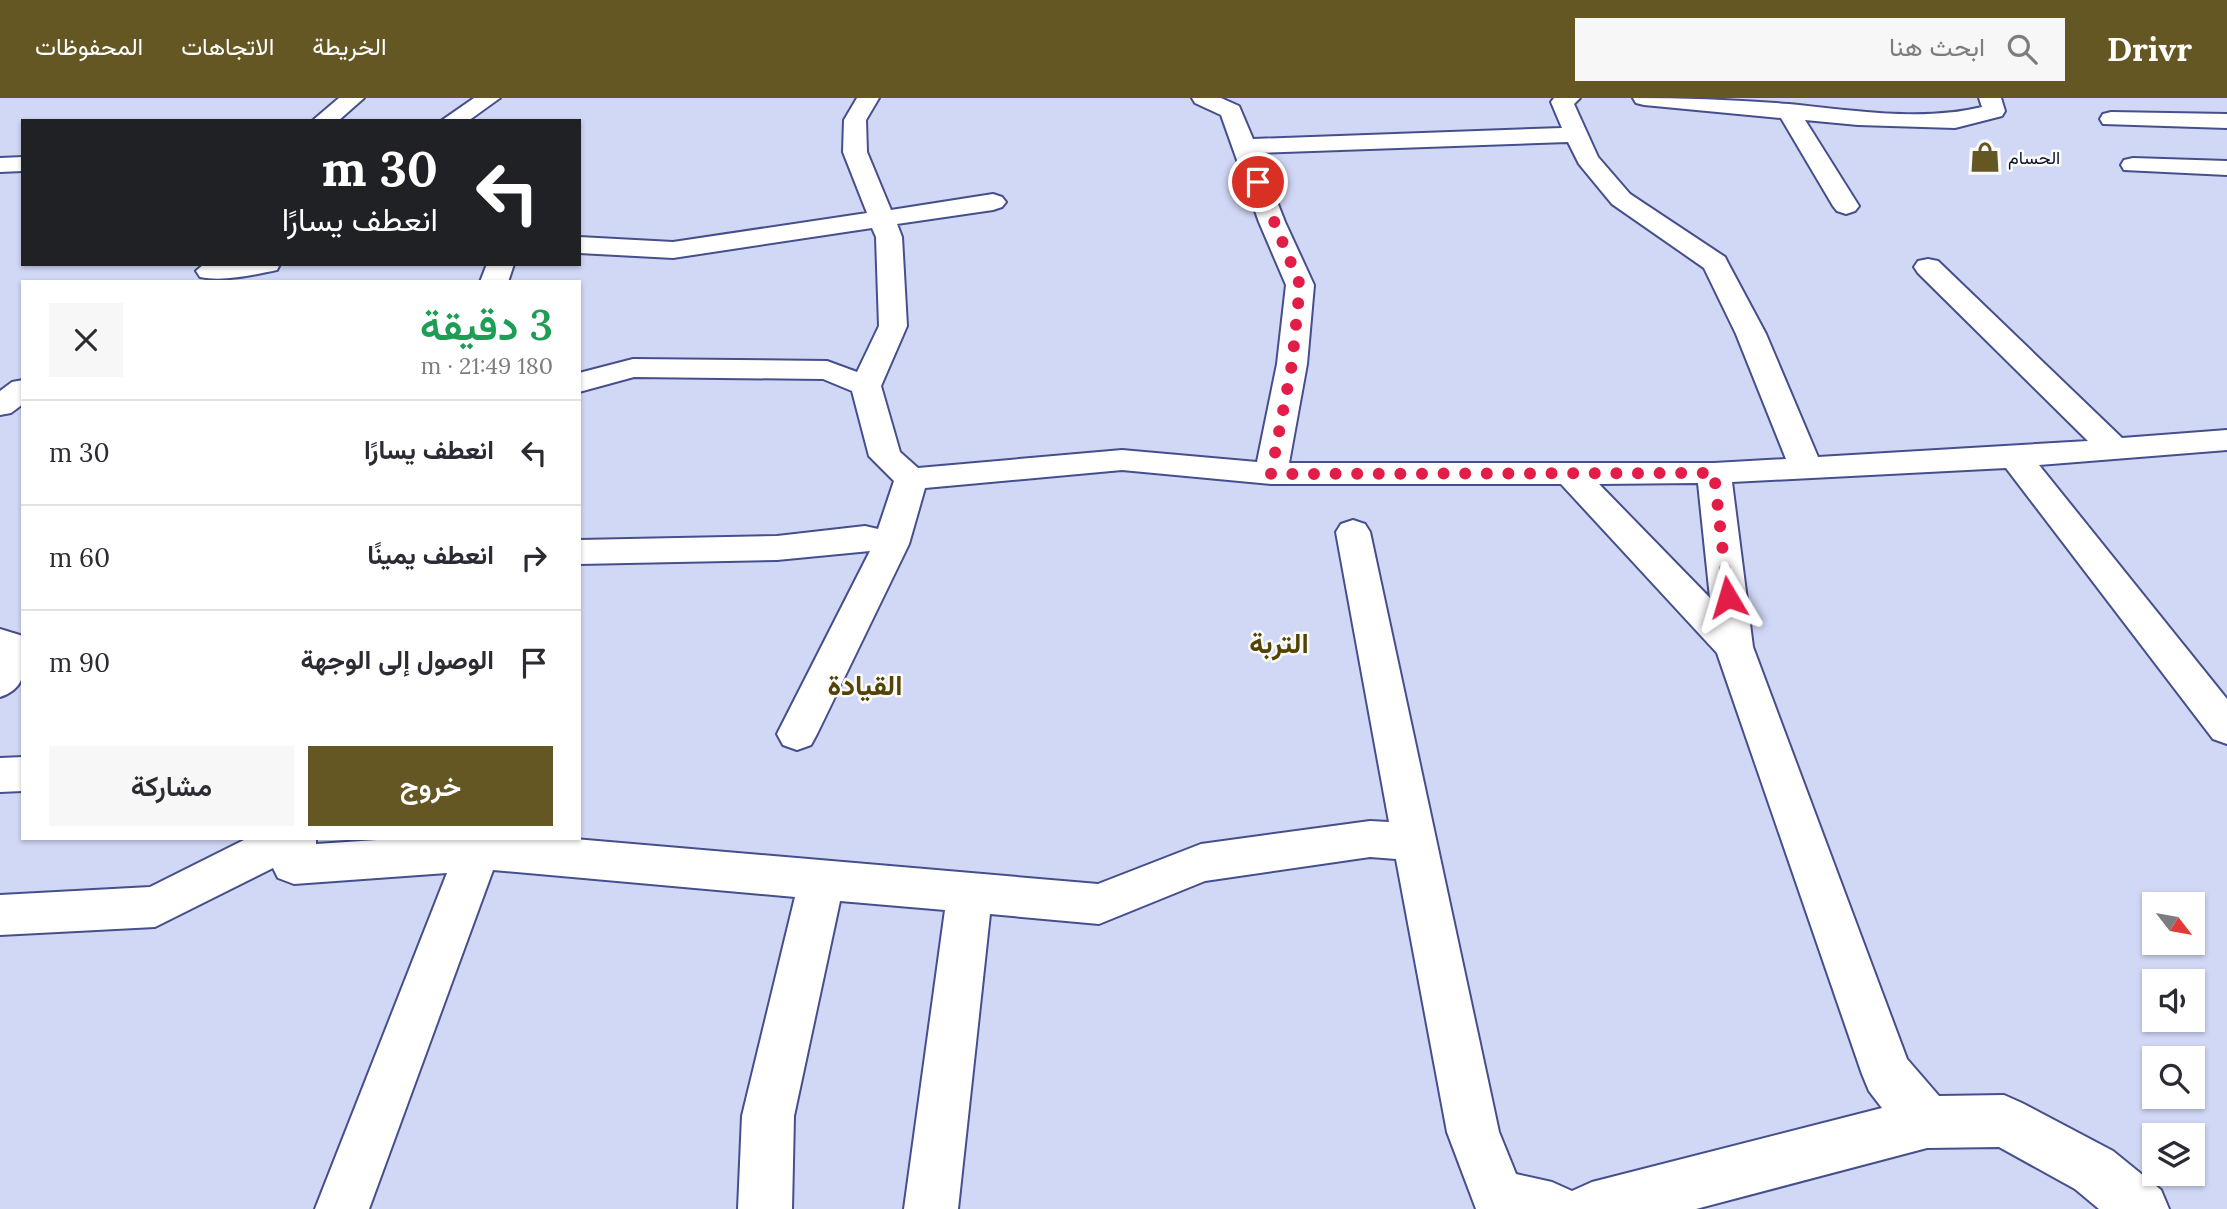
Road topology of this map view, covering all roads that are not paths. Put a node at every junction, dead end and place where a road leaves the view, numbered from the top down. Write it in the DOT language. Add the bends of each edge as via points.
graph roads {
  1 [pos="353,98"];
  2 [pos="489,98"];
  3 [pos="867,98"];
  4 [pos="1211,98"];
  5 [pos="1569,98"];
  6 [pos="1644,98"];
  7 [pos="1990,98"];
  8 [pos="1772,106"];
  9 [pos="326,119"];
  10 [pos="455,119"];
  11 [pos="2111,119"];
  12 [pos="2227,121"];
  13 [pos="1576,135"];
  14 [pos="1245,146"];
  15 [pos="21,164"];
  16 [pos="2133,165"];
  17 [pos="0,166"];
  18 [pos="2227,168"];
  19 [pos="993,202"];
  20 [pos="1846,206"];
  21 [pos="883,217"];
  22 [pos="581,246"];
  23 [pos="252,266"];
  24 [pos="1928,267"];
  25 [pos="209,272"];
  26 [pos="581,382"];
  27 [pos="866,386"];
  28 [pos="21,390"];
  29 [pos="0,406"];
  30 [pos="2227,440"];
  31 [pos="2112,447"];
  32 [pos="2015,457"];
  33 [pos="1805,467"];
  34 [pos="1570,473"];
  35 [pos="1714,473"];
  36 [pos="1271,474"];
  37 [pos="911,479"];
  38 [pos="1353,532"];
  39 [pos="891,544"];
  40 [pos="581,552"];
  41 [pos="0,643"];
  42 [pos="1734,647"];
  43 [pos="0,682"];
  44 [pos="2227,728"];
  45 [pos="797,734"];
  46 [pos="21,774"];
  47 [pos="0,775"];
  48 [pos="288,840"];
  49 [pos="292,840"];
  50 [pos="1415,842"];
  51 [pos="480,846"];
  52 [pos="822,880"];
  53 [pos="970,893"];
  54 [pos="0,915"];
  55 [pos="1927,1122"];
  56 [pos="342,1209"];
  57 [pos="765,1209"];
  58 [pos="931,1209"];
  59 [pos="1552,1209"];
  60 [pos="1592,1209"];
  61 [pos="2142,1209"];
  1 -- 9 [label="street"];
  2 -- 10 [label="street"];
  3 -- 21 [label="street" via="855,120 855,152"];
  4 -- 14 [label="street" via="1231,111"];
  5 -- 13 [label="street" via="1562,102"];
  6 -- 8 [label="street"];
  7 -- 8 [label="street" via="1994,111 1955,121 1858,118"];
  8 -- 20 [label="street"];
  11 -- 12 [label="street"];
  13 -- 14 [label="street"];
  13 -- 33 [label="street" via="1587,159 1621,199 1714,263 1751,334"];
  14 -- 36 [label="street" via="1300,285 1292,364"];
  15 -- 17 [label="street"];
  16 -- 18 [label="street"];
  19 -- 21 [label="street"];
  21 -- 22 [label="street" via="673,250"];
  21 -- 27 [label="street" via="889,237 892,326"];
  23 -- 25 [label="street"];
  24 -- 31 [label="street"];
  26 -- 27 [label="street" via="633,368 827,370"];
  27 -- 37 [label="street" via="885,456"];
  28 -- 29 [label="street"];
  30 -- 31 [label="street"];
  31 -- 32 [label="street"];
  32 -- 33 [label="street"];
  32 -- 44 [label="street"];
  33 -- 35 [label="street"];
  34 -- 35 [label="street"];
  34 -- 36 [label="street"];
  34 -- 42 [label="street"];
  35 -- 42 [label="street"];
  36 -- 37 [label="street" via="1122,460"];
  37 -- 39 [label="street"];
  38 -- 50 [label="street"];
  39 -- 40 [label="street" via="865,538 777,548"];
  39 -- 45 [label="street"];
  41 -- 43 [label="street" via="13,647"];
  42 -- 55 [label="street" via="1887,1074"];
  46 -- 47 [label="street"];
  48 -- 54 [label="street" via="155,907"];
  49 -- 51 [label="street" via="294,865"];
  50 -- 53 [label="street" via="1370,839 1201,863 1099,904"];
  50 -- 59 [label="street" via="1473,1132 1498,1197"];
  51 -- 52 [label="street"];
  51 -- 56 [label="street"];
  52 -- 53 [label="street"];
  52 -- 57 [label="street" via="768,1116"];
  53 -- 58 [label="street"];
  55 -- 60 [label="street"];
  55 -- 61 [label="street" via="2004,1121 2094,1170"];
}
